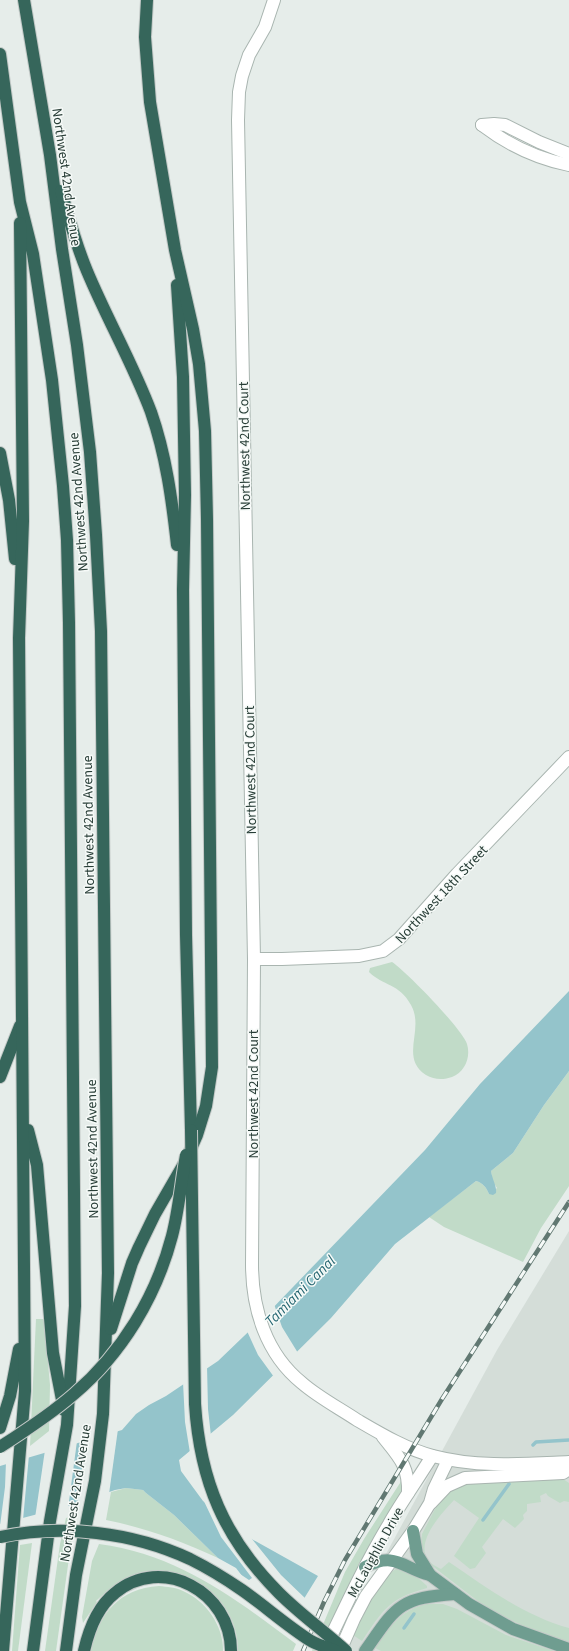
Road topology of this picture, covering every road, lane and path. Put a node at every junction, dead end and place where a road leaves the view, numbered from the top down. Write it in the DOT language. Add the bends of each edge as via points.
graph roads {
  1 [pos="24,0"];
  2 [pos="147,0"];
  3 [pos="274,0"];
  4 [pos="0,54"];
  5 [pos="569,154"];
  6 [pos="50,156"];
  7 [pos="569,166"];
  8 [pos="20,202"];
  9 [pos="175,250"];
  10 [pos="0,453"];
  11 [pos="183,590"];
  12 [pos="19,638"];
  13 [pos="569,757"];
  14 [pos="254,959"];
  15 [pos="22,1020"];
  16 [pos="0,1077"];
  17 [pos="23,1111"];
  18 [pos="191,1130"];
  19 [pos="24,1327"];
  20 [pos="107,1342"];
  21 [pos="67,1425"];
  22 [pos="0,1428"];
  23 [pos="380,1433"];
  24 [pos="0,1447"];
  25 [pos="432,1456"];
  26 [pos="448,1460"];
  27 [pos="569,1462"];
  28 [pos="569,1469"];
  29 [pos="408,1494"];
  30 [pos="430,1503"];
  31 [pos="413,1531"];
  32 [pos="0,1537"];
  33 [pos="392,1560"];
  34 [pos="365,1567"];
  35 [pos="430,1575"];
  36 [pos="455,1594"];
  37 [pos="569,1649"];
  38 [pos="3,1651"];
  39 [pos="33,1651"];
  40 [pos="66,1651"];
  41 [pos="84,1651"];
  42 [pos="231,1651"];
  43 [pos="325,1651"];
  44 [pos="336,1651"];
  45 [pos="340,1651"];
  46 [pos="346,1651"];
  47 [pos="365,1651"];
  1 -- 6 [label="highway, Northwest 42nd Avenue"];
  2 -- 9 [label="highway" via="145,37 148,80"];
  3 -- 14 [label="street, Northwest 42nd Court" via="265,27 249,55 242,76 238,120"];
  4 -- 8 [label="highway, Northwest 42nd Avenue"];
  5 -- 7 [label="street" via="506,125 482,125 524,150"];
  6 -- 11 [label="highway" via="82,259 145,397 156,428 169,481"];
  6 -- 20 [label="highway, Northwest 42nd Avenue" via="87,421 99,584 105,866"];
  8 -- 12 [label="highway" via="23,521"];
  8 -- 21 [label="highway, Northwest 42nd Avenue" via="33,254 52,380 67,540 76,1278"];
  9 -- 11 [label="highway" via="183,377"];
  9 -- 20 [label="highway" via="195,340 205,431 212,1067 206,1106 197,1135 136,1252"];
  10 -- 12 [label="highway" via="12,522"];
  11 -- 18 [label="highway"];
  12 -- 15 [label="highway"];
  13 -- 14 [label="street, Northwest 18th Street" via="408,929 383,951 346,956"];
  14 -- 23 [label="street, Northwest 42nd Court" via="252,1264 257,1313 272,1348 285,1367 312,1391"];
  15 -- 16 [label="highway"];
  15 -- 17 [label="highway"];
  17 -- 19 [label="highway"];
  17 -- 21 [label="highway" via="37,1165 53,1353"];
  18 -- 24 [label="highway, bridge" via="169,1247 153,1290 130,1331 103,1366 74,1394"];
  18 -- 46 [label="highway, bridge" via="195,1404 204,1469 220,1511 242,1548 279,1593"];
  19 -- 22 [label="highway" via="10,1396"];
  19 -- 38 [label="highway" via="25,1391"];
  20 -- 40 [label="highway, Northwest 42nd Avenue" via="103,1414 95,1481 76,1575"];
  21 -- 39 [label="highway, Northwest 42nd Avenue" via="50,1521"];
  23 -- 25 [label="street, Northwest 42nd Court"];
  23 -- 29 [label="street" via="403,1463 408,1475"];
  25 -- 26 [label="street, Northwest 42nd Court"];
  25 -- 29 [label="street, McLaughlin Drive"];
  26 -- 27 [label="street, Northwest 42nd Court" via="495,1465"];
  26 -- 30 [label="street, McLaughlin Drive"];
  28 -- 30 [label="street" via="563,1473 465,1478 447,1486"];
  29 -- 34 [label="street, McLaughlin Drive"];
  30 -- 31 [label="street, McLaughlin Drive"];
  31 -- 33 [label="street, McLaughlin Drive"];
  31 -- 35 [label="main road" via="417,1554"];
  32 -- 44 [label="highway, bridge" via="32,1532 78,1531 124,1538 160,1548 190,1559 210,1570 251,1596 312,1641"];
  33 -- 34 [label="main road" via="378,1561"];
  33 -- 35 [label="main road"];
  33 -- 45 [label="street, McLaughlin Drive" via="360,1606"];
  34 -- 43 [label="street, McLaughlin Drive"];
  35 -- 36 [label="main road"];
  36 -- 37 [label="main road" via="513,1629"];
  36 -- 47 [label="main road" via="424,1597 404,1604 391,1615"];
  41 -- 42 [label="highway" via="94,1620 108,1599 121,1588 134,1582 155,1578 188,1583 199,1589 221,1613 231,1642"];
}
